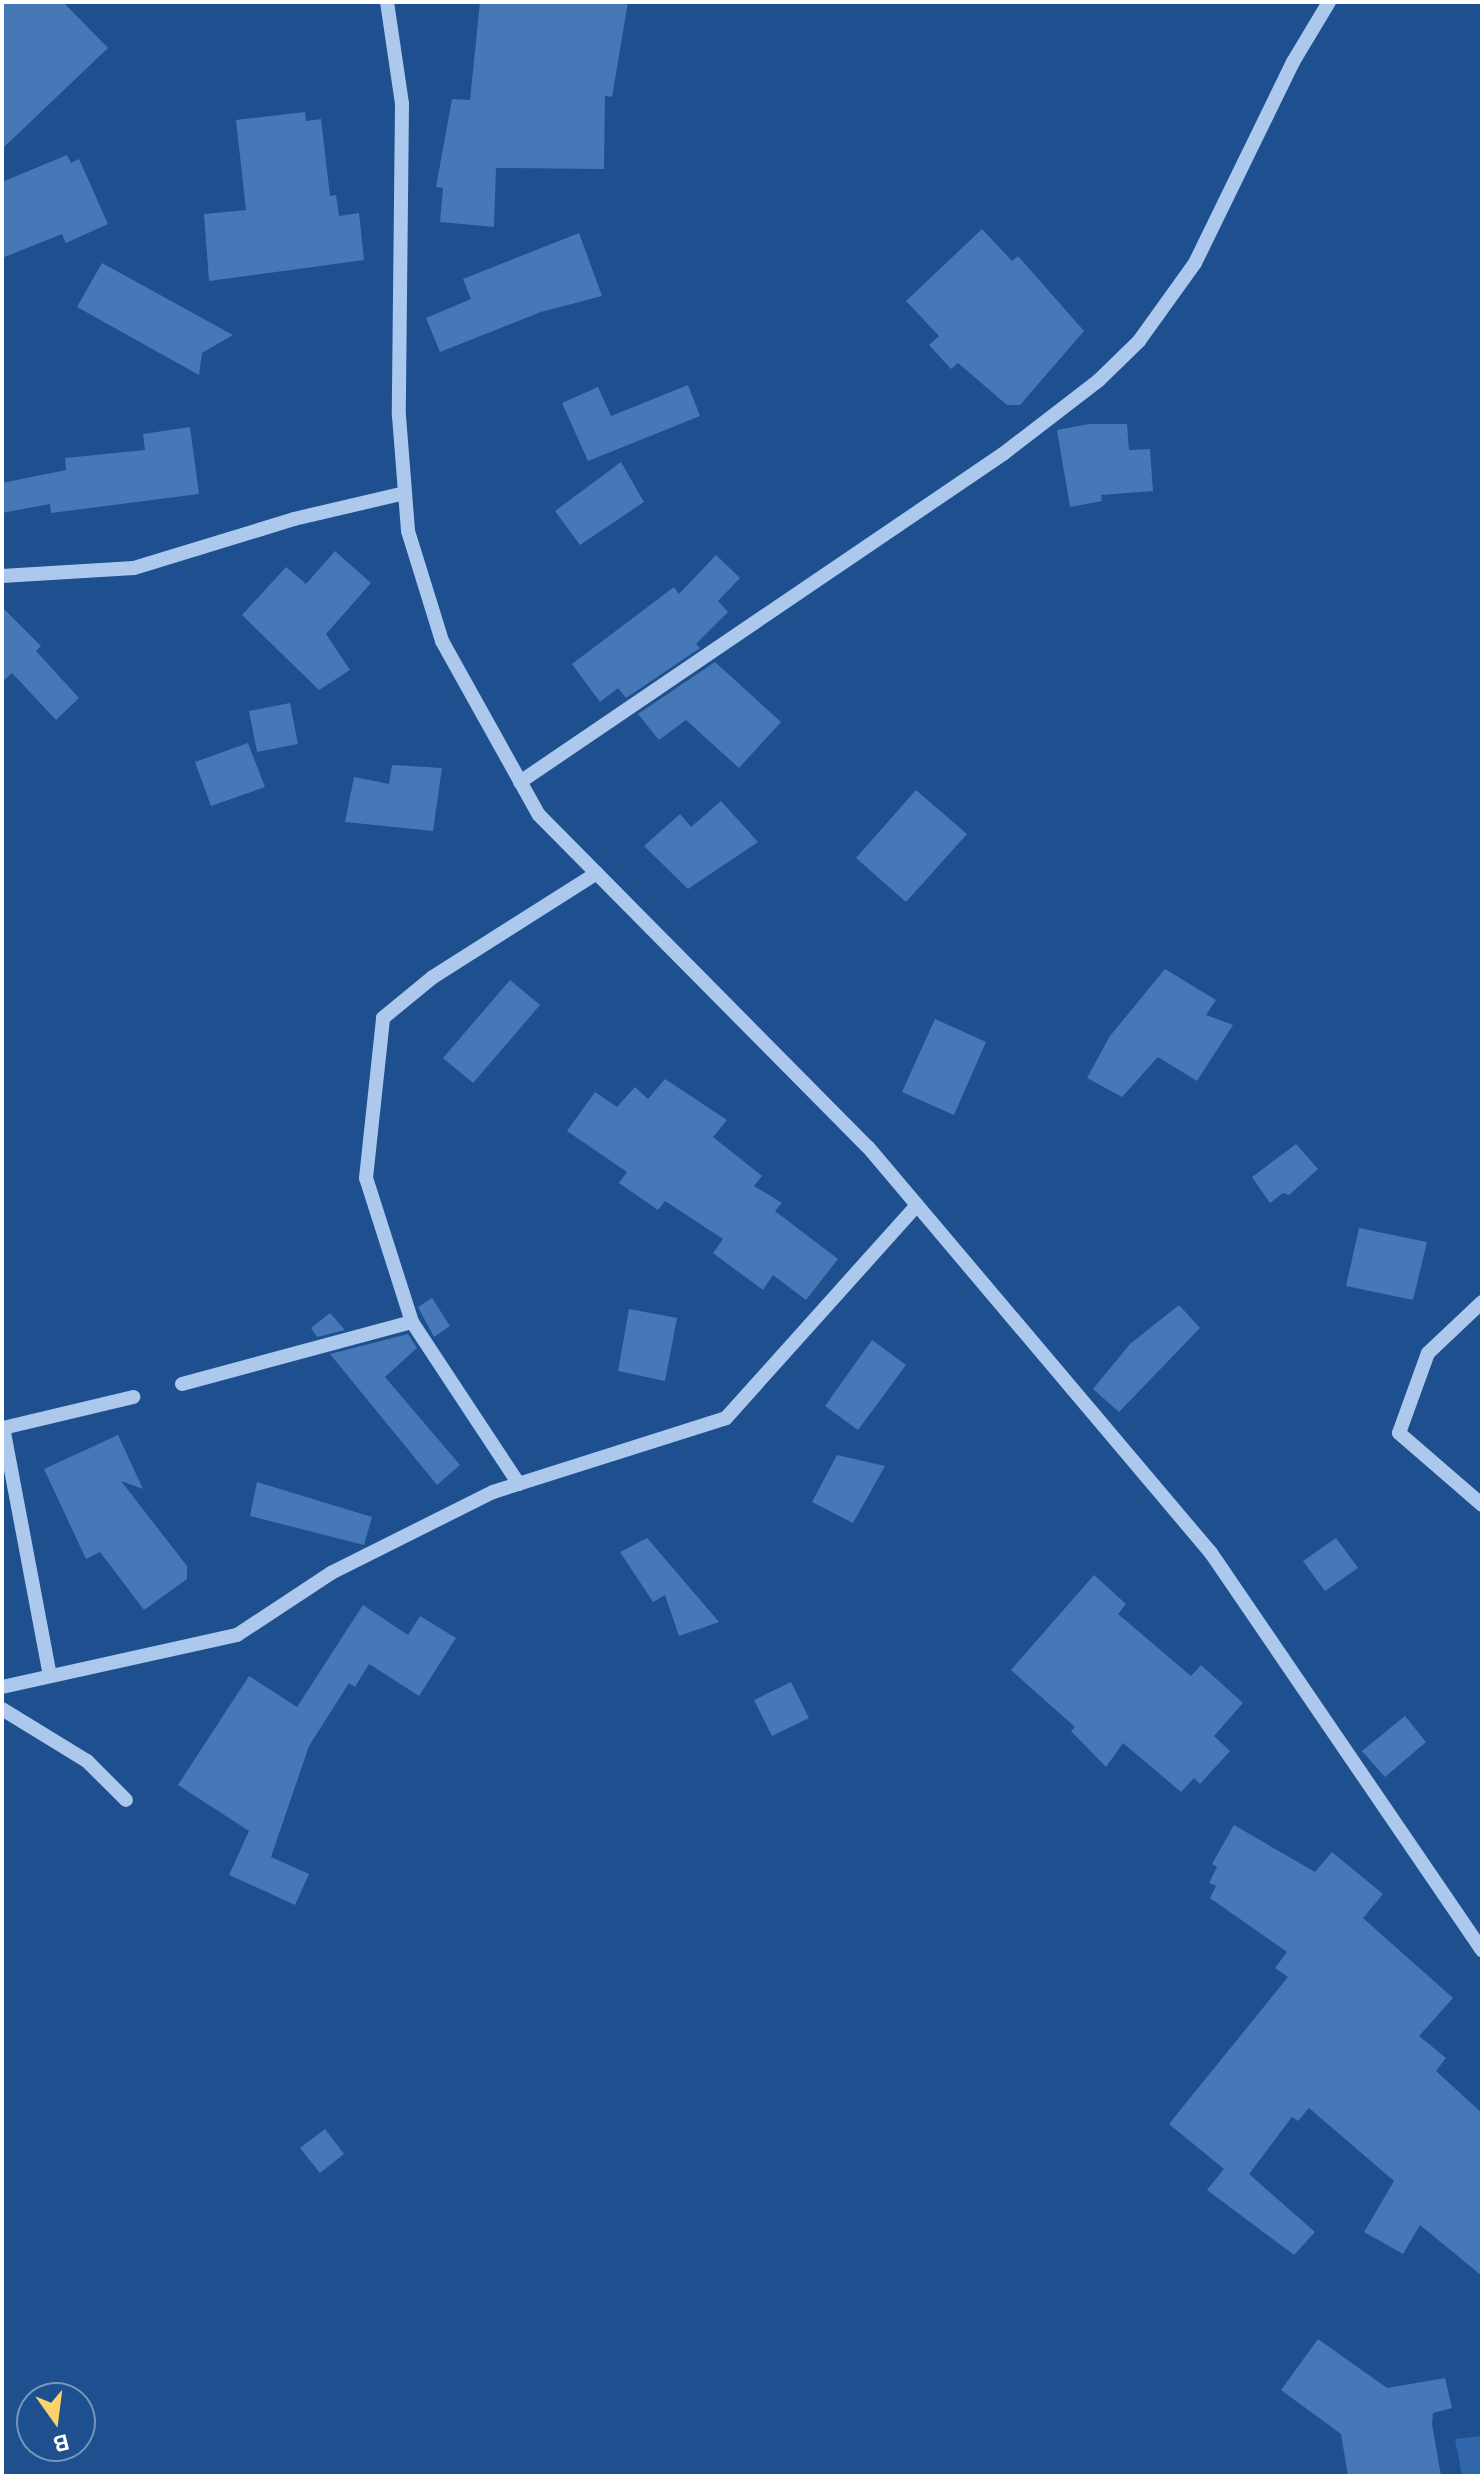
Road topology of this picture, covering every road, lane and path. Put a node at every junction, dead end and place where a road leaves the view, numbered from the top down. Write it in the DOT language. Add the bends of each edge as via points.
graph roads {
  1 [pos="387,2"];
  2 [pos="1329,2"];
  3 [pos="405,493"];
  4 [pos="2,576"];
  5 [pos="520,782"];
  6 [pos="597,873"];
  7 [pos="917,1205"];
  8 [pos="1482,1302"];
  9 [pos="412,1322"];
  10 [pos="182,1384"];
  11 [pos="133,1397"];
  12 [pos="519,1484"];
  13 [pos="1482,1505"];
  14 [pos="50,1676"];
  15 [pos="2,1687"];
  16 [pos="2,1709"];
  17 [pos="126,1800"];
  18 [pos="1482,1950"];
  1 -- 3 [label="street" via="402,104 399,416"];
  2 -- 5 [label="street" via="1293,62 1195,263 1139,341 1099,380 1003,454"];
  3 -- 4 [label="street" via="294,519 134,568"];
  3 -- 5 [label="street" via="408,531 442,641"];
  5 -- 6 [label="street" via="539,815"];
  6 -- 7 [label="street" via="868,1147"];
  6 -- 9 [label="street" via="433,977 383,1018 366,1178"];
  7 -- 12 [label="street" via="726,1418"];
  7 -- 18 [label="street" via="1211,1553"];
  8 -- 13 [label="street" via="1428,1353 1399,1433"];
  9 -- 10 [label="street"];
  9 -- 12 [label="street"];
  11 -- 14 [label="street" via="3,1428"];
  12 -- 14 [label="street" via="331,1573 237,1635"];
  14 -- 15 [label="street"];
  16 -- 17 [label="street" via="87,1761"];
}
